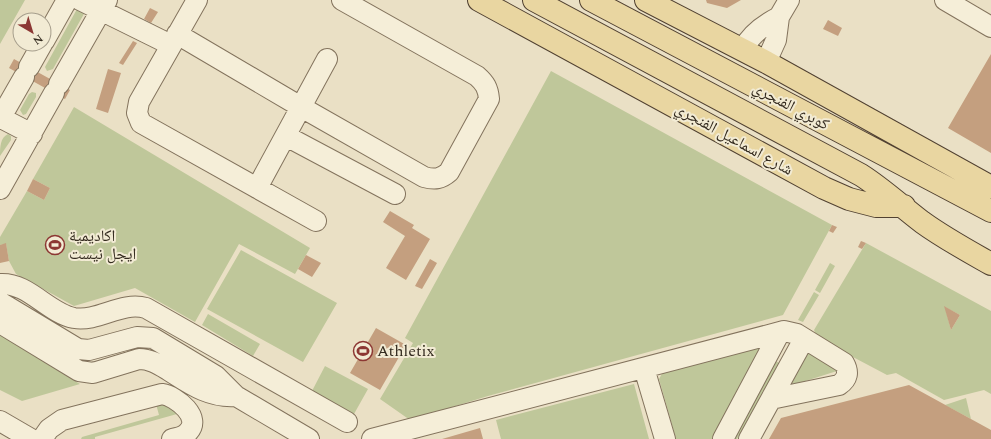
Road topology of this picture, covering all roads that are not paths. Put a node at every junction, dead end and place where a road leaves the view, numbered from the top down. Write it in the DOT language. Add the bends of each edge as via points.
graph roads {
  1 [pos="67,0"];
  2 [pos="80,0"];
  3 [pos="197,0"];
  4 [pos="342,0"];
  5 [pos="479,0"];
  6 [pos="534,0"];
  7 [pos="591,0"];
  8 [pos="646,0"];
  9 [pos="789,0"];
  10 [pos="946,0"];
  11 [pos="104,5"];
  12 [pos="779,17"];
  13 [pos="52,27"];
  14 [pos="991,27"];
  15 [pos="174,40"];
  16 [pos="743,50"];
  17 [pos="38,52"];
  18 [pos="327,59"];
  19 [pos="766,62"];
  20 [pos="301,107"];
  21 [pos="0,118"];
  22 [pos="32,134"];
  23 [pos="286,136"];
  24 [pos="991,187"];
  25 [pos="257,188"];
  26 [pos="0,189"];
  27 [pos="395,194"];
  28 [pos="904,206"];
  29 [pos="991,212"];
  30 [pos="316,221"];
  31 [pos="991,264"];
  32 [pos="0,284"];
  33 [pos="3,314"];
  34 [pos="780,332"];
  35 [pos="804,339"];
  36 [pos="644,368"];
  37 [pos="771,399"];
  38 [pos="0,421"];
  39 [pos="347,422"];
  40 [pos="408,434"];
  41 [pos="32,439"];
  42 [pos="42,439"];
  43 [pos="172,439"];
  44 [pos="309,439"];
  45 [pos="372,439"];
  46 [pos="665,439"];
  47 [pos="722,439"];
  48 [pos="749,439"];
  1 -- 13 [label="lane"];
  2 -- 11 [label="lane"];
  3 -- 15 [label="lane"];
  4 -- 20 [label="lane" via="477,76 484,82 489,99 449,172 442,178 433,180"];
  5 -- 28 [label="main road, شارع اسماعيل الفنجري" via="824,188 876,206"];
  6 -- 28 [label="main road, كوبري الفنجري" via="861,175"];
  7 -- 29 [label="main road, كوبري الفنجري"];
  8 -- 16 [label="main road"];
  9 -- 12 [label="lane"];
  10 -- 14 [label="lane"];
  11 -- 15 [label="lane"];
  11 -- 22 [label="lane"];
  12 -- 16 [label="lane" via="764,25 748,39"];
  12 -- 19 [label="lane" via="776,40"];
  15 -- 20 [label="lane"];
  15 -- 25 [label="lane" via="139,102 137,113 141,123"];
  16 -- 19 [label="main road"];
  17 -- 21 [label="lane"];
  18 -- 20 [label="lane"];
  19 -- 24 [label="main road"];
  20 -- 23 [label="lane"];
  21 -- 22 [label="lane"];
  22 -- 26 [label="lane"];
  23 -- 25 [label="lane"];
  23 -- 27 [label="lane"];
  25 -- 30 [label="lane"];
  28 -- 31 [label="main road" via="934,230"];
  32 -- 39 [label="lane" via="9,283 72,318 82,319 129,307 146,308"];
  33 -- 44 [label="lane" via="78,349 89,350 137,337 153,338 216,376 236,396"];
  34 -- 35 [label="lane" via="791,331"];
  34 -- 36 [label="lane"];
  34 -- 47 [label="lane"];
  35 -- 37 [label="lane"];
  35 -- 37 [label="lane" via="844,363 847,375 844,381 839,385"];
  36 -- 40 [label="lane"];
  36 -- 46 [label="lane"];
  37 -- 48 [label="lane"];
  38 -- 41 [label="lane"];
  40 -- 45 [label="lane"];
  42 -- 43 [label="lane" via="49,429 62,420 162,394 178,400 192,423 186,434"];
}
